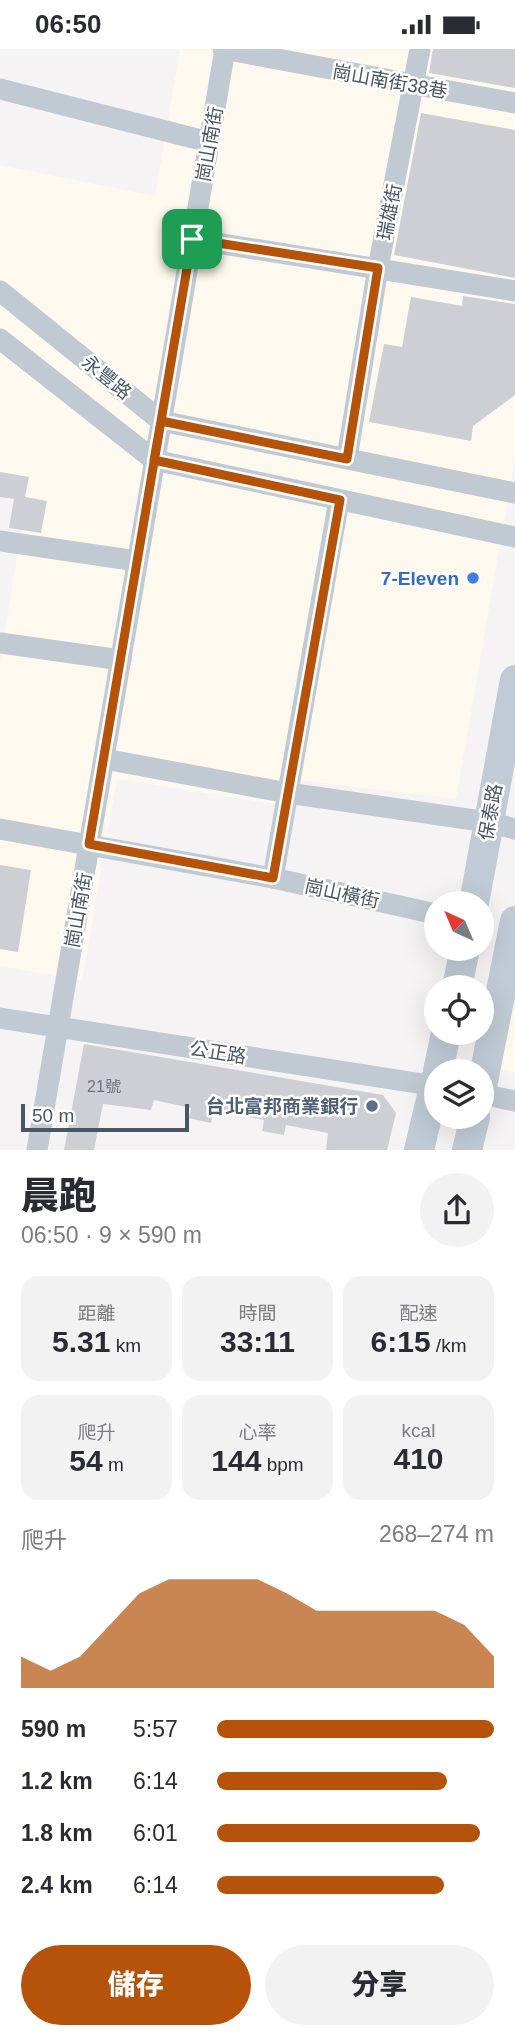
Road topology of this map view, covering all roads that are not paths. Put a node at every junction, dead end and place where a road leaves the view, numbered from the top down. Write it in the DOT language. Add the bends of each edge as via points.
graph roads {
  1 [pos="224,49"];
  2 [pos="419,49"];
  3 [pos="412,85"];
  4 [pos="0,89"];
  5 [pos="515,103"];
  6 [pos="209,142"];
  7 [pos="192,239"];
  8 [pos="378,268"];
  9 [pos="0,291"];
  10 [pos="515,291"];
  11 [pos="0,339"];
  12 [pos="161,421"];
  13 [pos="347,459"];
  14 [pos="154,460"];
  15 [pos="515,493"];
  16 [pos="340,500"];
  17 [pos="515,537"];
  18 [pos="0,541"];
  19 [pos="137,561"];
  20 [pos="0,643"];
  21 [pos="121,660"];
  22 [pos="515,680"];
  23 [pos="104,758"];
  24 [pos="288,793"];
  25 [pos="501,825"];
  26 [pos="0,829"];
  27 [pos="89,844"];
  28 [pos="273,878"];
  29 [pos="478,891"];
  30 [pos="424,911"];
  31 [pos="515,922"];
  32 [pos="0,1018"];
  33 [pos="58,1027"];
  34 [pos="488,1059"];
  35 [pos="424,1078"];
  36 [pos="494,1095"];
  37 [pos="515,1101"];
  38 [pos="424,1129"];
  39 [pos="472,1129"];
  40 [pos="37,1150"];
  41 [pos="419,1150"];
  42 [pos="467,1150"];
  1 -- 3 [label="street, 崗山南街38巷"];
  1 -- 6 [label="street, 崗山南街"];
  2 -- 3 [label="street, 瑞雄街"];
  3 -- 5 [label="street, 崗山南街38巷"];
  3 -- 8 [label="street, 瑞雄街"];
  4 -- 6 [label="street"];
  6 -- 7 [label="street, 崗山南街"];
  7 -- 8 [label="street"];
  7 -- 12 [label="street, 崗山南街"];
  8 -- 10 [label="street"];
  8 -- 13 [label="street, 瑞雄街"];
  9 -- 12 [label="street, 永豐路"];
  11 -- 14 [label="street, 永豐路"];
  12 -- 13 [label="street, 永豐路"];
  12 -- 14 [label="street, 崗山南街"];
  13 -- 15 [label="street, 永豐路"];
  14 -- 16 [label="street, 永豐路"];
  14 -- 19 [label="street, 崗山南街"];
  16 -- 17 [label="street, 永豐路"];
  16 -- 24 [label="street"];
  18 -- 19 [label="street"];
  19 -- 21 [label="street, 崗山南街"];
  20 -- 21 [label="street"];
  21 -- 23 [label="street, 崗山南街"];
  22 -- 25 [label="street, 保泰路"];
  23 -- 24 [label="street"];
  23 -- 27 [label="street, 崗山南街"];
  24 -- 25 [label="street"];
  24 -- 28 [label="street"];
  25 -- 29 [label="street, 保泰路"];
  26 -- 27 [label="street, 崗山橫街"];
  27 -- 28 [label="street, 崗山橫街"];
  27 -- 33 [label="street, 崗山南街"];
  28 -- 30 [label="street, 崗山橫街"];
  31 -- 34 [label="street"];
  32 -- 33 [label="street, 公正路"];
  33 -- 35 [label="street, 公正路"];
  33 -- 40 [label="street, 崗山南街"];
  36 -- 37 [label="street"];
  38 -- 41 [label="street"];
  39 -- 42 [label="street"];
}
